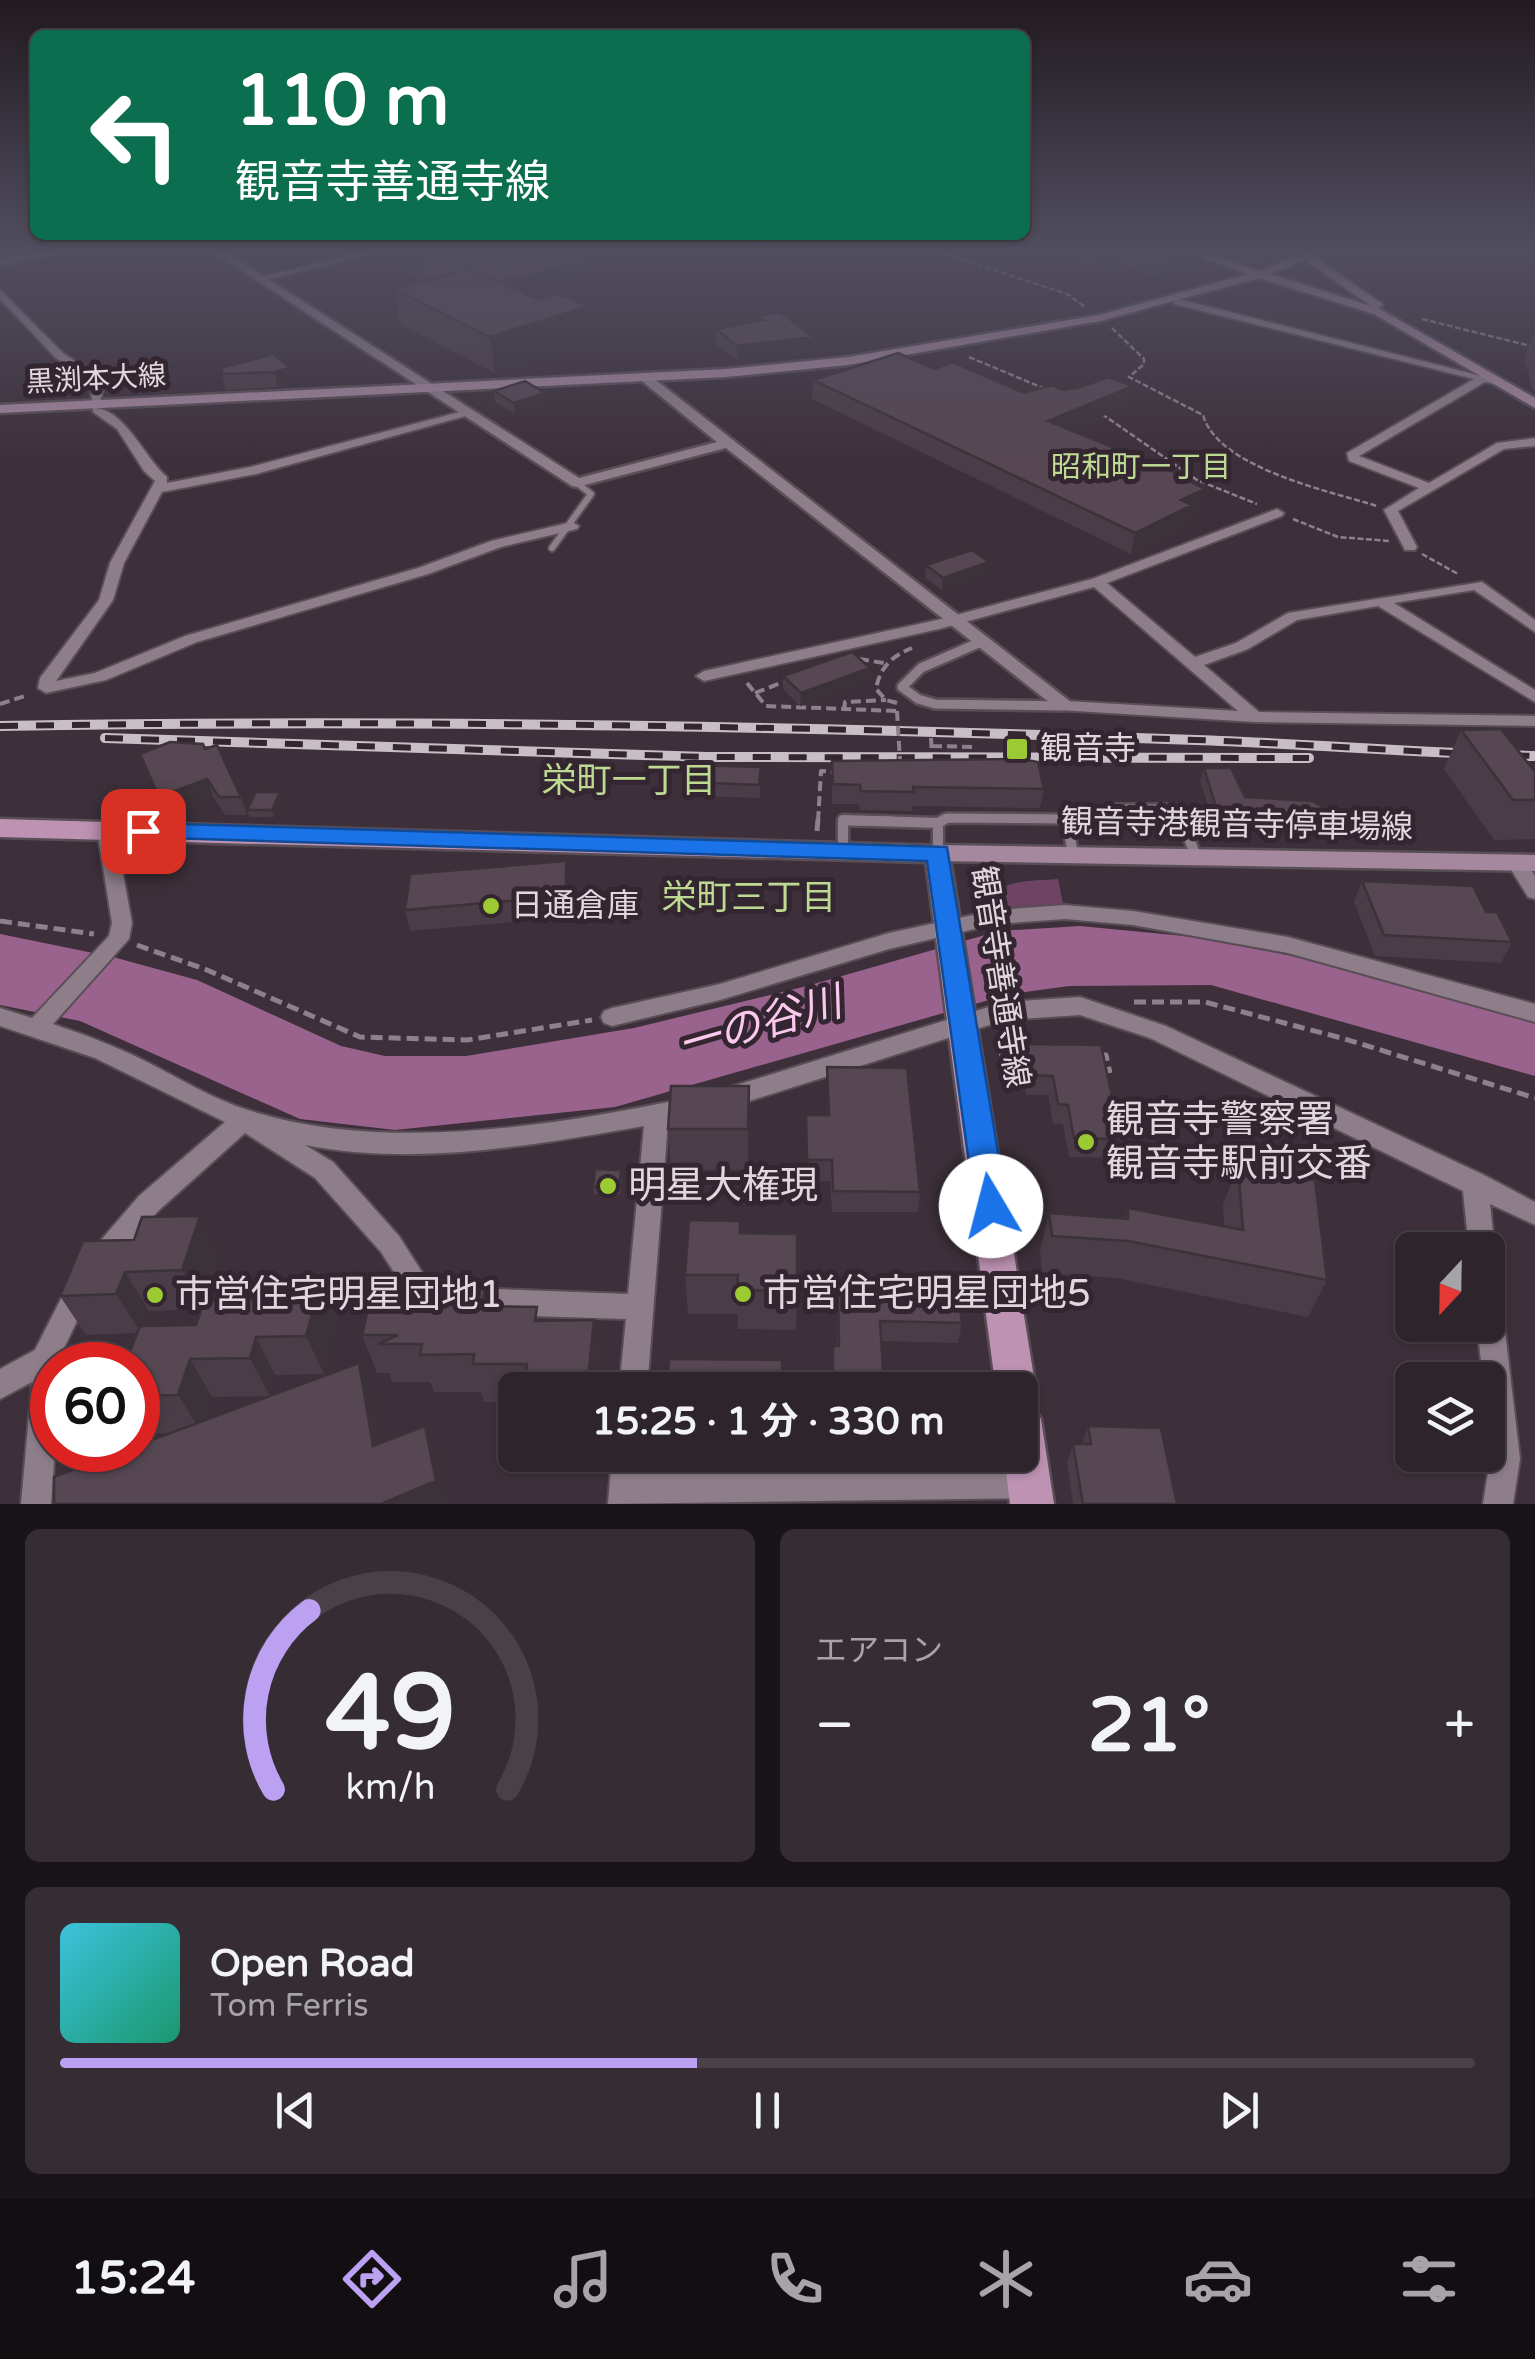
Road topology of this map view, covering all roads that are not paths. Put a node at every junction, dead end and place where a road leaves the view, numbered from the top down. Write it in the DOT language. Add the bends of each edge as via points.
graph roads {
  1 [pos="27,321"];
  2 [pos="325,321"];
  3 [pos="1096,321"];
  4 [pos="1254,321"];
  5 [pos="1394,321"];
  6 [pos="643,377"];
  7 [pos="1482,379"];
  8 [pos="1499,382"];
  9 [pos="430,388"];
  10 [pos="1535,404"];
  11 [pos="0,410"];
  12 [pos="467,414"];
  13 [pos="1535,442"];
  14 [pos="729,443"];
  15 [pos="576,483"];
  16 [pos="1428,486"];
  17 [pos="157,489"];
  18 [pos="1277,513"];
  19 [pos="572,526"];
  20 [pos="1410,547"];
  21 [pos="552,548"];
  22 [pos="1098,582"];
  23 [pos="1380,602"];
  24 [pos="956,620"];
  25 [pos="1535,627"];
  26 [pos="983,641"];
  27 [pos="1193,663"];
  28 [pos="704,676"];
  29 [pos="1535,697"];
  30 [pos="1066,706"];
  31 [pos="1255,717"];
  32 [pos="1535,721"];
  33 [pos="1067,819"];
  34 [pos="938,823"];
  35 [pos="0,828"];
  36 [pos="106,830"];
  37 [pos="843,851"];
  38 [pos="938,853"];
  39 [pos="1073,855"];
  40 [pos="1196,857"];
  41 [pos="1526,863"];
  42 [pos="1535,892"];
  43 [pos="950,928"];
  44 [pos="1535,1013"];
  45 [pos="0,1017"];
  46 [pos="612,1017"];
  47 [pos="966,1023"];
  48 [pos="37,1027"];
  49 [pos="657,1115"];
  50 [pos="244,1120"];
  51 [pos="1475,1184"];
  52 [pos="1535,1214"];
  53 [pos="1480,1232"];
  54 [pos="640,1306"];
  55 [pos="54,1342"];
  56 [pos="1493,1342"];
  57 [pos="30,1367"];
  58 [pos="634,1372"];
  59 [pos="1014,1372"];
  60 [pos="0,1384"];
  61 [pos="39,1472"];
  62 [pos="1030,1494"];
  63 [pos="624,1496"];
  64 [pos="36,1504"];
  65 [pos="1498,1504"];
  1 -- 17 [label="street" via="88,374 96,405 162,480"];
  2 -- 9 [label="street"];
  3 -- 6 [label="main road, 黒渕本大線" via="848,361"];
  4 -- 7 [label="street"];
  5 -- 8 [label="main road"];
  6 -- 9 [label="main road, 黒渕本大線"];
  6 -- 14 [label="street"];
  7 -- 8 [label="street"];
  7 -- 16 [label="street" via="1352,454"];
  8 -- 10 [label="main road"];
  9 -- 11 [label="main road, 黒渕本大線"];
  9 -- 12 [label="street"];
  12 -- 15 [label="street"];
  12 -- 17 [label="street"];
  13 -- 16 [label="street" via="1501,446"];
  14 -- 15 [label="street"];
  14 -- 24 [label="street"];
  15 -- 19 [label="lane" via="591,494"];
  16 -- 20 [label="street" via="1391,510"];
  17 -- 19 [label="street" via="117,562 106,600 46,688 100,677 191,639"];
  18 -- 22 [label="street"];
  19 -- 21 [label="lane"];
  22 -- 24 [label="street"];
  22 -- 27 [label="street"];
  23 -- 25 [label="street" via="1477,584"];
  23 -- 27 [label="street" via="1293,616 1242,646"];
  23 -- 29 [label="street"];
  24 -- 26 [label="street"];
  24 -- 28 [label="street"];
  26 -- 30 [label="street"];
  26 -- 30 [label="lane" via="920,668 902,687 935,704"];
  27 -- 31 [label="street"];
  30 -- 31 [label="street"];
  31 -- 32 [label="street"];
  33 -- 34 [label="lane"];
  33 -- 39 [label="lane"];
  33 -- 40 [label="lane" via="1110,809 1178,809"];
  34 -- 37 [label="lane" via="843,820"];
  34 -- 38 [label="lane"];
  35 -- 36 [label="main road, 観音寺善通寺線"];
  36 -- 37 [label="main road, 観音寺善通寺線"];
  36 -- 48 [label="street" via="119,939"];
  37 -- 38 [label="main road, 観音寺善通寺線"];
  38 -- 39 [label="main road, 観音寺港観音寺停車場線"];
  38 -- 43 [label="main road, 観音寺善通寺線"];
  39 -- 40 [label="main road, 観音寺港観音寺停車場線"];
  40 -- 41 [label="main road, 観音寺港観音寺停車場線"];
  41 -- 42 [label="street"];
  43 -- 44 [label="street" via="1065,912 1149,920 1288,945"];
  43 -- 46 [label="street"];
  43 -- 47 [label="main road, 観音寺善通寺線"];
  45 -- 48 [label="street"];
  47 -- 49 [label="street" via="763,1090"];
  47 -- 51 [label="street" via="1006,1011 1080,1006 1158,1032"];
  47 -- 59 [label="main road, 観音寺善通寺線"];
  48 -- 50 [label="street"];
  49 -- 50 [label="street" via="429,1144 356,1144"];
  49 -- 54 [label="street"];
  50 -- 54 [label="street" via="324,1170 390,1244 426,1299"];
  50 -- 55 [label="street" via="148,1204 73,1297"];
  51 -- 52 [label="street"];
  51 -- 53 [label="street"];
  54 -- 58 [label="street"];
  56 -- 65 [label="street" via="1505,1459"];
  57 -- 60 [label="street"];
  61 -- 64 [label="street"];
  62 -- 63 [label="street"];
}
